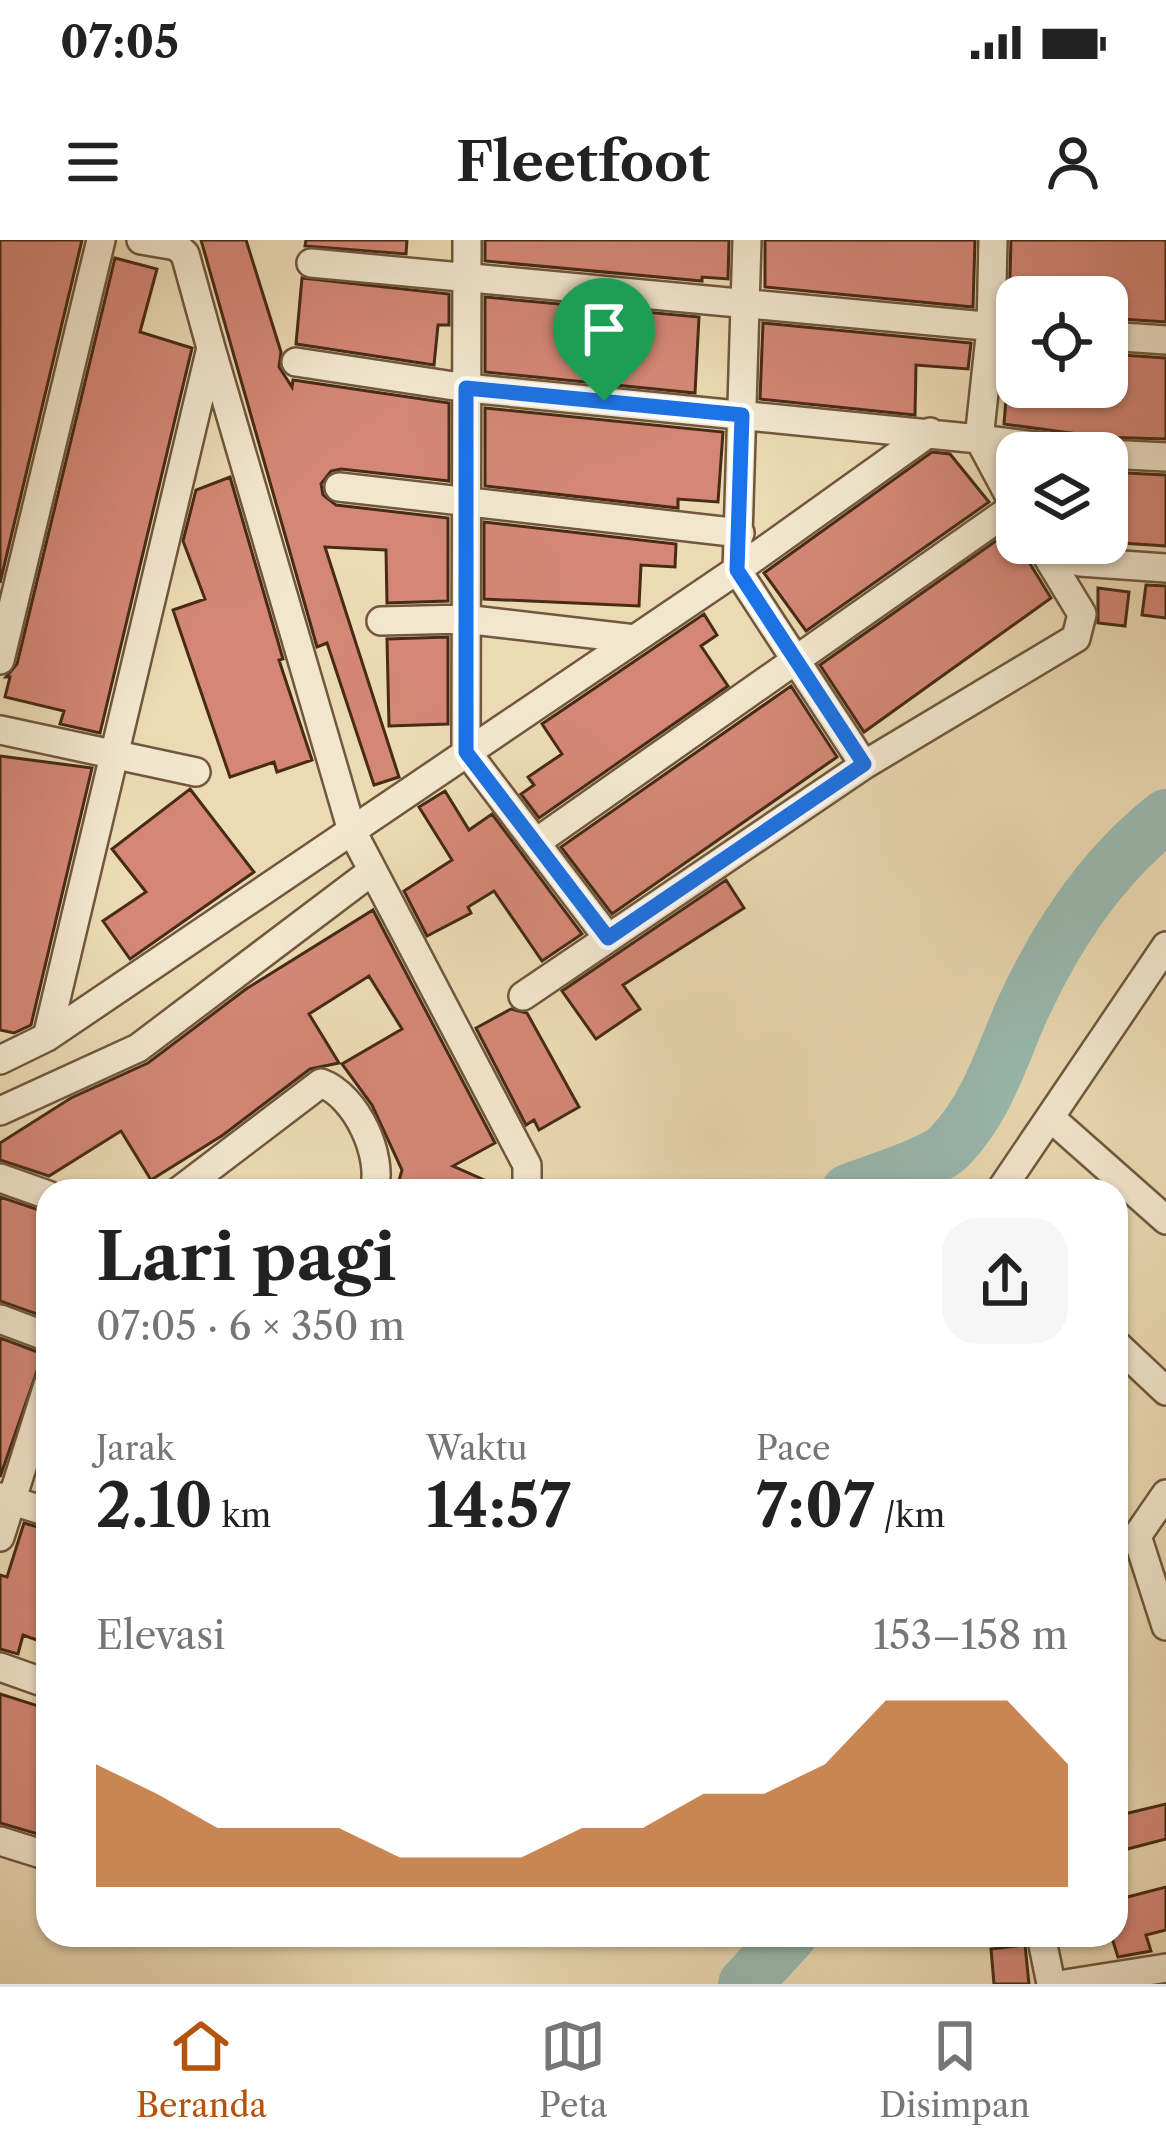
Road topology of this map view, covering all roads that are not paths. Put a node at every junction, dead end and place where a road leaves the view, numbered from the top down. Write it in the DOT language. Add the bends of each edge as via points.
graph roads {
  1 [pos="101,240"];
  2 [pos="141,240"];
  3 [pos="467,240"];
  4 [pos="748,240"];
  5 [pos="993,240"];
  6 [pos="311,263"];
  7 [pos="998,276"];
  8 [pos="466,278"];
  9 [pos="744,300"];
  10 [pos="996,327"];
  11 [pos="1128,337"];
  12 [pos="1166,340"];
  13 [pos="211,348"];
  14 [pos="296,362"];
  15 [pos="996,364"];
  16 [pos="466,388"];
  17 [pos="742,415"];
  18 [pos="930,432"];
  19 [pos="979,439"];
  20 [pos="996,441"];
  21 [pos="1128,455"];
  22 [pos="1166,457"];
  23 [pos="996,471"];
  24 [pos="339,487"];
  25 [pos="465,503"];
  26 [pos="996,521"];
  27 [pos="740,533"];
  28 [pos="1052,564"];
  29 [pos="1109,564"];
  30 [pos="1166,568"];
  31 [pos="737,570"];
  32 [pos="464,620"];
  33 [pos="381,621"];
  34 [pos="635,639"];
  35 [pos="792,658"];
  36 [pos="0,661"];
  37 [pos="0,730"];
  38 [pos="466,752"];
  39 [pos="115,757"];
  40 [pos="864,764"];
  41 [pos="196,772"];
  42 [pos="352,831"];
  43 [pos="538,841"];
  44 [pos="371,872"];
  45 [pos="608,938"];
  46 [pos="1166,946"];
  47 [pos="523,996"];
  48 [pos="47,1037"];
  49 [pos="0,1060"];
  50 [pos="0,1111"];
  51 [pos="1052,1119"];
  52 [pos="0,1178"];
  53 [pos="194,1179"];
  54 [pos="375,1179"];
  55 [pos="526,1179"];
  56 [pos="1009,1179"];
  57 [pos="1124,1179"];
  58 [pos="1128,1182"];
  59 [pos="36,1191"];
  60 [pos="1164,1212"];
  61 [pos="0,1319"];
  62 [pos="36,1332"];
  63 [pos="1128,1355"];
  64 [pos="1166,1391"];
  65 [pos="36,1418"];
  66 [pos="1166,1494"];
  67 [pos="6,1499"];
  68 [pos="36,1508"];
  69 [pos="1128,1526"];
  70 [pos="1128,1533"];
  71 [pos="0,1537"];
  72 [pos="1166,1626"];
  73 [pos="0,1667"];
  74 [pos="36,1680"];
  75 [pos="0,1841"];
  76 [pos="36,1852"];
  77 [pos="1043,1947"];
  78 [pos="1166,1968"];
  79 [pos="1051,1984"];
  80 [pos="1065,1984"];
  1 -- 36 [label="street"];
  2 -- 13 [label="street" via="185,254"];
  3 -- 8 [label="street"];
  4 -- 9 [label="street"];
  5 -- 7 [label="street"];
  6 -- 8 [label="street"];
  8 -- 9 [label="street"];
  8 -- 16 [label="street"];
  9 -- 10 [label="street"];
  9 -- 17 [label="street"];
  11 -- 12 [label="street"];
  13 -- 39 [label="street"];
  13 -- 42 [label="street"];
  14 -- 16 [label="street"];
  15 -- 19 [label="street"];
  16 -- 17 [label="street"];
  16 -- 25 [label="street"];
  17 -- 18 [label="street"];
  17 -- 27 [label="street"];
  18 -- 19 [label="street"];
  18 -- 31 [label="street"];
  19 -- 20 [label="street"];
  19 -- 23 [label="street"];
  21 -- 22 [label="street"];
  24 -- 25 [label="street"];
  25 -- 27 [label="street"];
  25 -- 32 [label="street"];
  26 -- 35 [label="street"];
  27 -- 31 [label="street"];
  28 -- 40 [label="street" via="1082,614 1076,638"];
  29 -- 30 [label="street"];
  31 -- 34 [label="street"];
  31 -- 35 [label="street"];
  32 -- 33 [label="street"];
  32 -- 34 [label="street"];
  32 -- 38 [label="street"];
  34 -- 38 [label="street"];
  35 -- 40 [label="street"];
  35 -- 43 [label="street"];
  37 -- 39 [label="street"];
  38 -- 42 [label="street"];
  38 -- 43 [label="street"];
  39 -- 41 [label="street"];
  39 -- 48 [label="street"];
  40 -- 45 [label="street"];
  42 -- 44 [label="street"];
  42 -- 48 [label="street"];
  43 -- 45 [label="street"];
  44 -- 50 [label="street" via="138,1048"];
  44 -- 55 [label="street" via="527,1165"];
  45 -- 47 [label="street"];
  46 -- 51 [label="street"];
  48 -- 49 [label="street"];
  51 -- 56 [label="street"];
  51 -- 57 [label="street"];
  52 -- 59 [label="street"];
  53 -- 54 [label="street" via="321,1083 338,1093 368,1139"];
  58 -- 60 [label="street"];
  61 -- 62 [label="street"];
  63 -- 64 [label="street"];
  65 -- 67 [label="street"];
  66 -- 69 [label="street"];
  67 -- 68 [label="street"];
  67 -- 71 [label="street"];
  70 -- 72 [label="street"];
  73 -- 74 [label="street"];
  75 -- 76 [label="street"];
  77 -- 79 [label="street"];
  78 -- 80 [label="street"];
}
